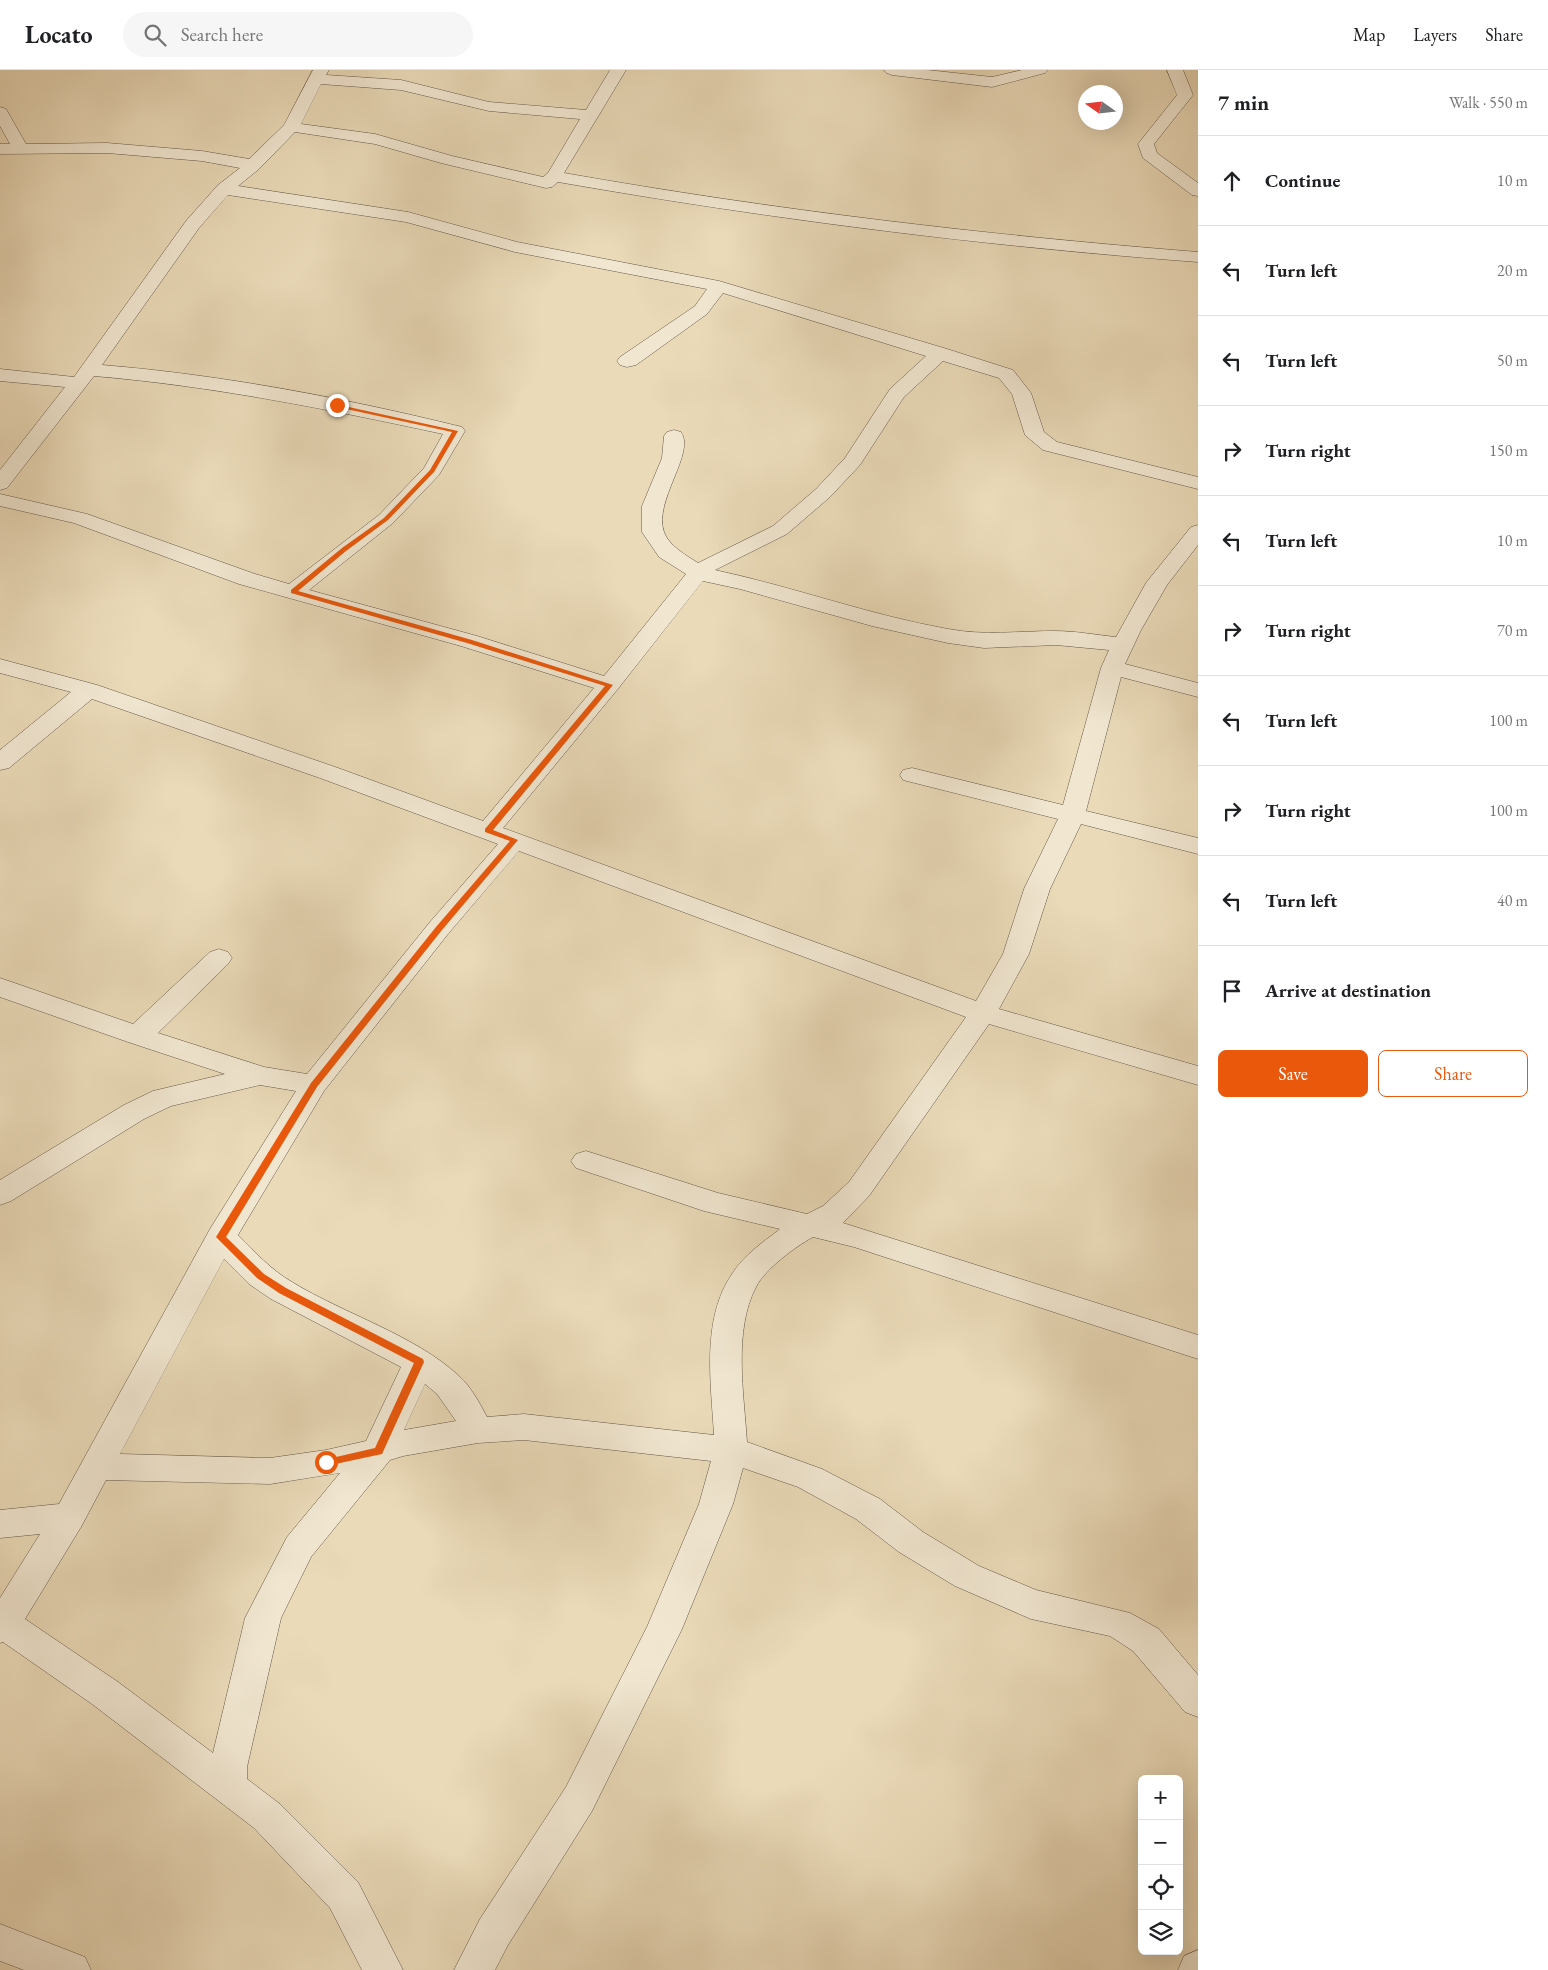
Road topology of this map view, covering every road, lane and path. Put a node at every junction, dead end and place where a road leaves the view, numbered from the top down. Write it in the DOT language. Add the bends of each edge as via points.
graph roads {
  1 [pos="618,70"];
  2 [pos="892,70"];
  3 [pos="1040,70"];
  4 [pos="1175,70"];
  5 [pos="318,75"];
  6 [pos="1191,94"];
  7 [pos="0,112"];
  8 [pos="589,115"];
  9 [pos="291,127"];
  10 [pos="0,149"];
  11 [pos="21,149"];
  12 [pos="253,165"];
  13 [pos="554,176"];
  14 [pos="224,189"];
  15 [pos="1198,191"];
  16 [pos="1198,257"];
  17 [pos="719,286"];
  18 [pos="940,353"];
  19 [pos="629,361"];
  20 [pos="0,375"];
  21 [pos="84,376"];
  22 [pos="674,436"];
  23 [pos="0,484"];
  24 [pos="1198,484"];
  25 [pos="0,500"];
  26 [pos="1198,531"];
  27 [pos="698,573"];
  28 [pos="293,592"];
  29 [pos="1123,644"];
  30 [pos="0,666"];
  31 [pos="1112,668"];
  32 [pos="609,685"];
  33 [pos="90,690"];
  34 [pos="1198,690"];
  35 [pos="0,762"];
  36 [pos="912,775"];
  37 [pos="1072,816"];
  38 [pos="501,835"];
  39 [pos="1198,846"];
  40 [pos="219,958"];
  41 [pos="0,987"];
  42 [pos="983,1013"];
  43 [pos="138,1036"];
  44 [pos="261,1076"];
  45 [pos="1198,1076"];
  46 [pos="314,1085"];
  47 [pos="586,1161"];
  48 [pos="0,1194"];
  49 [pos="810,1226"];
  50 [pos="221,1237"];
  51 [pos="1198,1347"];
  52 [pos="419,1362"];
  53 [pos="478,1430"];
  54 [pos="731,1450"];
  55 [pos="378,1451"];
  56 [pos="95,1467"];
  57 [pos="69,1517"];
  58 [pos="0,1524"];
  59 [pos="2,1625"];
  60 [pos="1198,1701"];
  61 [pos="228,1788"];
  62 [pos="0,1942"];
  63 [pos="71,1970"];
  64 [pos="383,1970"];
  65 [pos="474,1970"];
  1 -- 8 [label="street"];
  2 -- 3 [label="street" via="992,82"];
  4 -- 6 [label="street"];
  5 -- 8 [label="street" via="401,85 478,104"];
  5 -- 9 [label="street"];
  6 -- 15 [label="street" via="1157,128 1146,144 1149,155"];
  7 -- 11 [label="street"];
  8 -- 13 [label="street"];
  9 -- 12 [label="street"];
  9 -- 13 [label="street" via="375,138 447,160 546,183"];
  10 -- 11 [label="street"];
  11 -- 12 [label="street" via="107,148 202,156"];
  12 -- 14 [label="street"];
  13 -- 16 [label="street" via="731,206 902,229 1023,243"];
  14 -- 17 [label="street" via="408,218 515,248"];
  14 -- 21 [label="street" via="192,225"];
  17 -- 18 [label="street"];
  17 -- 19 [label="street" via="701,310"];
  18 -- 24 [label="street" via="1006,374 1021,393 1034,435 1050,446"];
  18 -- 27 [label="street" via="897,393 853,461 823,493 780,530 711,563"];
  20 -- 21 [label="street"];
  21 -- 23 [label="street"];
  21 -- 28 [label="street" via="148,374 222,384 455,431 432,471 386,519"];
  22 -- 27 [label="street" via="672,458 652,506 653,532 667,552"];
  25 -- 28 [label="street" via="80,518 247,579"];
  26 -- 29 [label="street" via="1157,583"];
  27 -- 29 [label="street" via="948,636 984,641 1056,638"];
  27 -- 32 [label="street"];
  28 -- 32 [label="street" via="469,641"];
  29 -- 31 [label="street"];
  30 -- 33 [label="street"];
  31 -- 34 [label="street"];
  31 -- 37 [label="street"];
  32 -- 38 [label="street"];
  33 -- 35 [label="street"];
  33 -- 38 [label="street"];
  36 -- 37 [label="street"];
  37 -- 39 [label="street"];
  37 -- 42 [label="street" via="1037,889 1016,954"];
  38 -- 42 [label="street"];
  38 -- 46 [label="street" via="439,928"];
  40 -- 43 [label="street"];
  41 -- 43 [label="street"];
  42 -- 45 [label="street"];
  42 -- 49 [label="street" via="859,1189 834,1214"];
  43 -- 44 [label="street"];
  44 -- 46 [label="street"];
  44 -- 48 [label="street" via="163,1098 134,1112"];
  46 -- 50 [label="street"];
  47 -- 49 [label="street" via="715,1203"];
  49 -- 51 [label="street" via="876,1243"];
  49 -- 54 [label="street" via="762,1259 743,1281 730,1314 726,1362"];
  50 -- 52 [label="street" via="260,1276 282,1291"];
  50 -- 56 [label="street"];
  52 -- 53 [label="street" via="448,1385"];
  52 -- 55 [label="street"];
  53 -- 54 [label="street" via="524,1427"];
  53 -- 55 [label="street"];
  54 -- 60 [label="street" via="810,1478 868,1510 911,1542 967,1576 1031,1604 1118,1623 1146,1640"];
  54 -- 65 [label="street" via="716,1504 660,1638 579,1799 494,1932"];
  55 -- 56 [label="street" via="270,1470"];
  55 -- 61 [label="street" via="299,1547 263,1618 228,1767"];
  56 -- 57 [label="street"];
  57 -- 58 [label="street"];
  57 -- 59 [label="street"];
  59 -- 61 [label="street" via="105,1693"];
  61 -- 64 [label="street" via="267,1816 344,1895"];
  62 -- 63 [label="street"];
}
